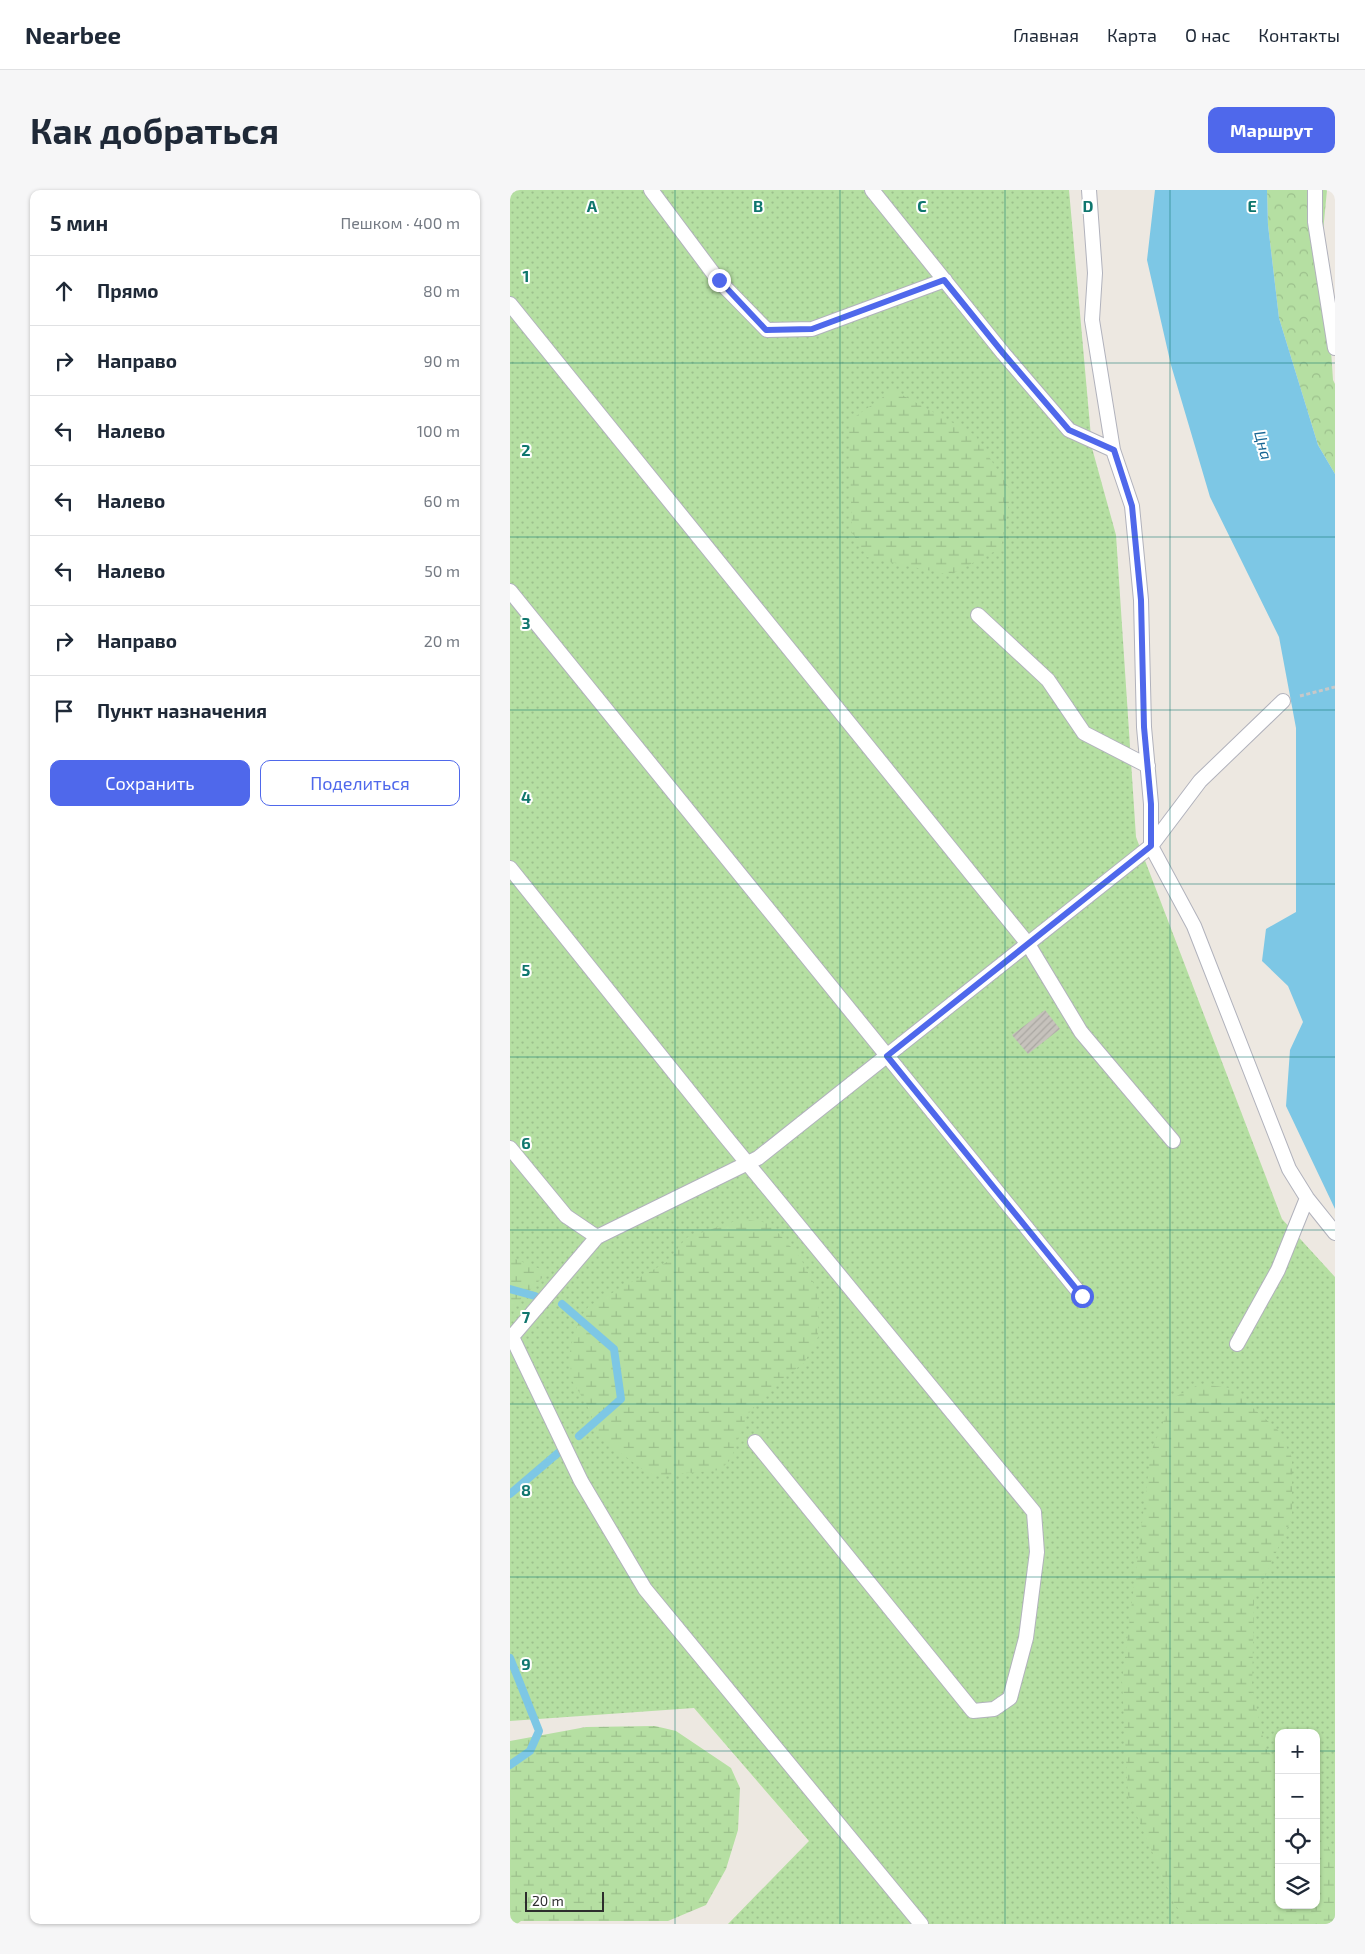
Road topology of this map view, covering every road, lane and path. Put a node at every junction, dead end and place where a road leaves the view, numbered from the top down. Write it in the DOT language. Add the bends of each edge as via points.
graph roads {
  1 [pos="652,190"];
  2 [pos="872,190"];
  3 [pos="1089,190"];
  4 [pos="1315,190"];
  5 [pos="944,280"];
  6 [pos="510,304"];
  7 [pos="1335,348"];
  8 [pos="1114,450"];
  9 [pos="510,591"];
  10 [pos="978,615"];
  11 [pos="1335,687"];
  12 [pos="1283,701"];
  13 [pos="1148,766"];
  14 [pos="1151,846"];
  15 [pos="510,868"];
  16 [pos="1028,944"];
  17 [pos="887,1056"];
  18 [pos="1173,1141"];
  19 [pos="510,1148"];
  20 [pos="748,1164"];
  21 [pos="1307,1198"];
  22 [pos="1335,1233"];
  23 [pos="597,1236"];
  24 [pos="1082,1296"];
  25 [pos="511,1338"];
  26 [pos="1237,1344"];
  27 [pos="755,1442"];
  28 [pos="921,1924"];
  1 -- 5 [label="lane" via="719,280 766,330 812,329"];
  2 -- 5 [label="lane"];
  3 -- 8 [label="lane" via="1095,273 1092,320"];
  4 -- 7 [label="lane" via="1315,222"];
  5 -- 8 [label="lane" via="1069,430"];
  6 -- 16 [label="lane"];
  8 -- 13 [label="lane" via="1132,506 1141,600"];
  9 -- 17 [label="lane"];
  10 -- 13 [label="lane" via="1048,680 1084,733"];
  11 -- 12 [label="path"];
  12 -- 14 [label="lane" via="1200,781"];
  13 -- 14 [label="lane"];
  14 -- 16 [label="lane"];
  14 -- 21 [label="lane" via="1194,926 1289,1169"];
  15 -- 20 [label="lane"];
  16 -- 17 [label="lane"];
  16 -- 18 [label="lane" via="1081,1032"];
  17 -- 20 [label="lane"];
  17 -- 24 [label="lane"];
  19 -- 23 [label="lane" via="566,1216"];
  20 -- 23 [label="lane"];
  20 -- 27 [label="lane" via="1034,1512 1037,1552 1034,1581 1026,1638 1010,1698 994,1709 972,1711"];
  21 -- 22 [label="lane"];
  21 -- 26 [label="lane" via="1278,1270"];
  23 -- 25 [label="lane"];
  25 -- 28 [label="lane" via="581,1481 645,1589"];
}
